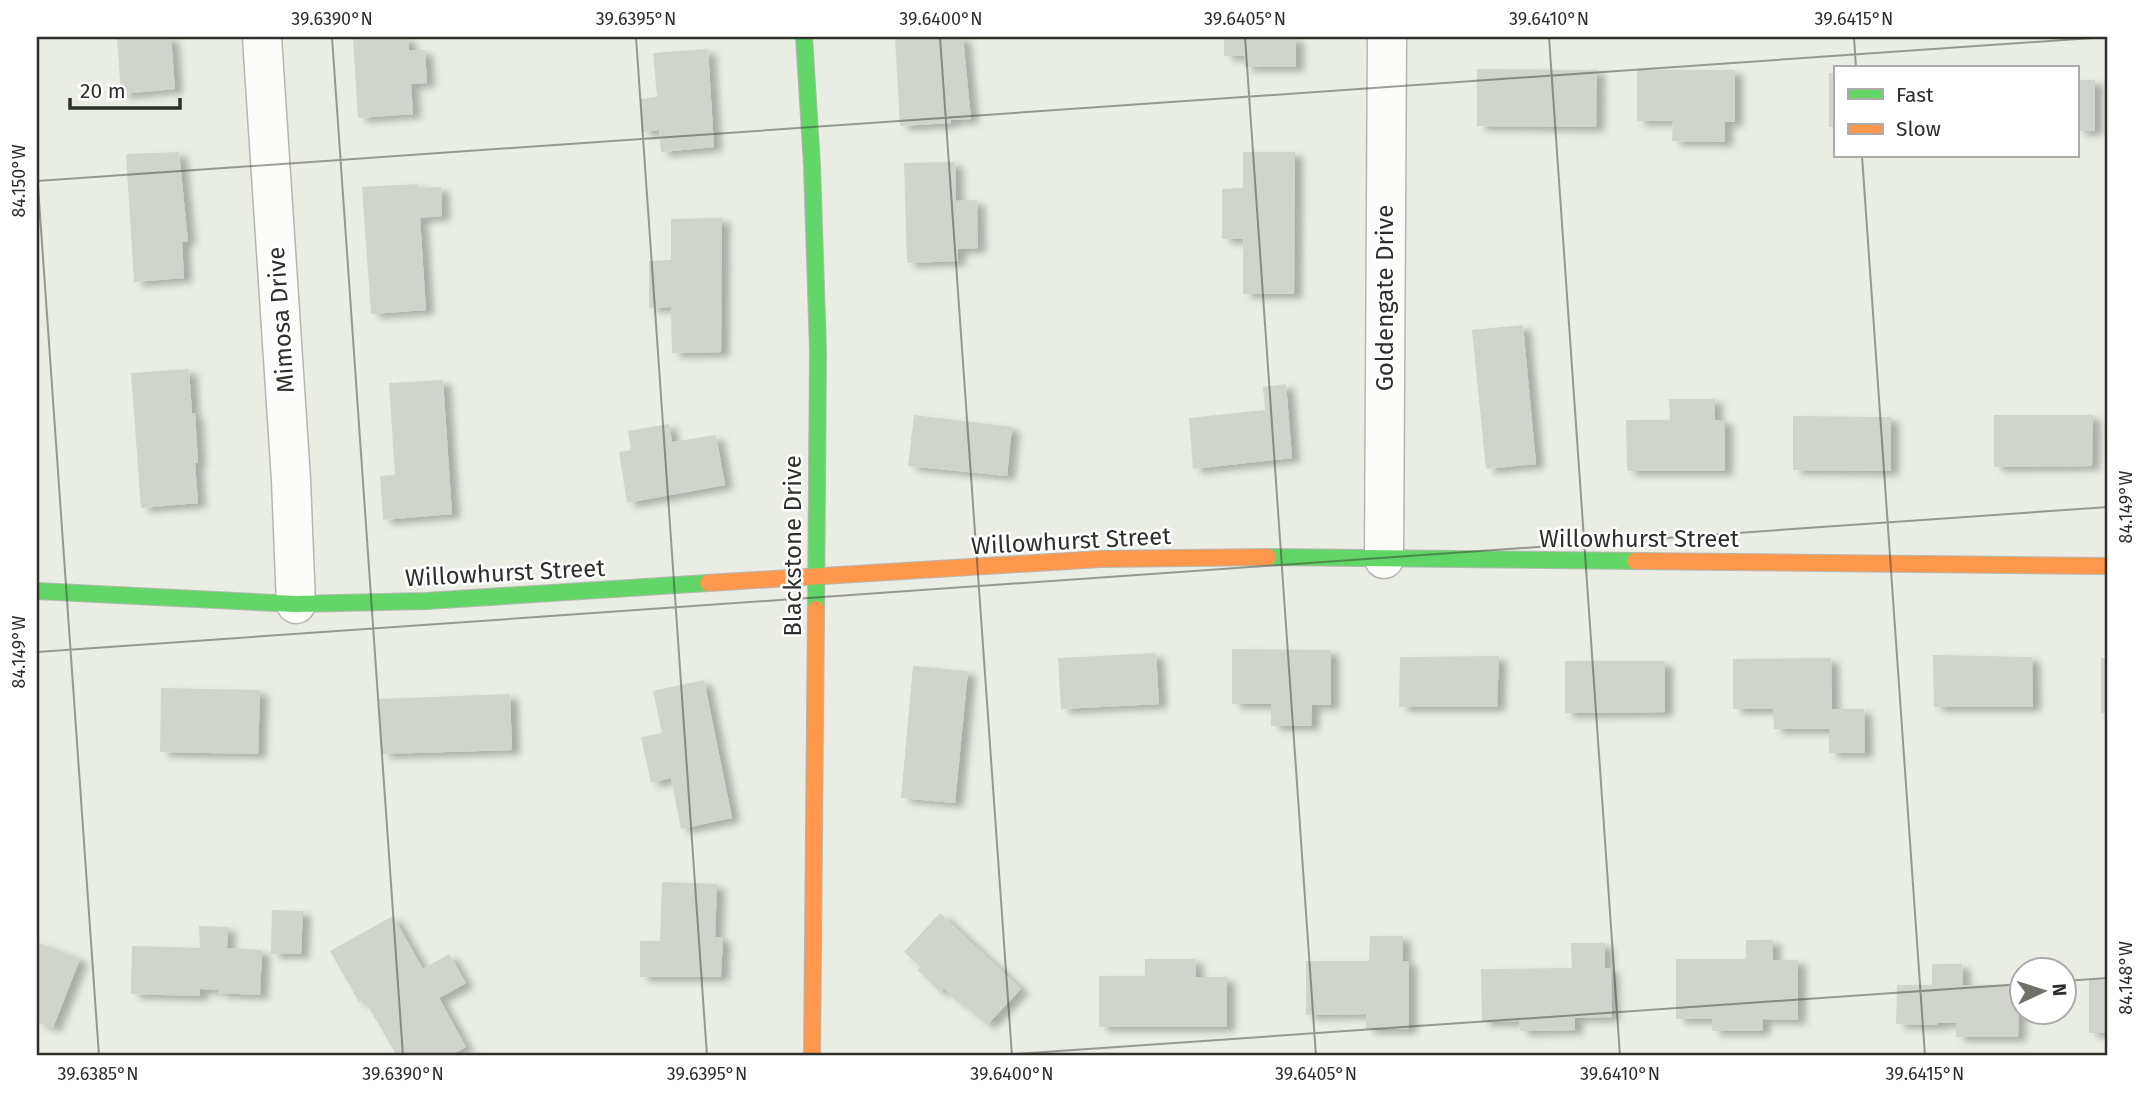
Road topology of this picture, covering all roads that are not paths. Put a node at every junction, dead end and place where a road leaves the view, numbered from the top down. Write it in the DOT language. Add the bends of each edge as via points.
graph roads {
  1 [pos="262,37"];
  2 [pos="804,37"];
  3 [pos="1387,37"];
  4 [pos="1384,559"];
  5 [pos="2108,566"];
  6 [pos="814,578"];
  7 [pos="37,591"];
  8 [pos="296,604"];
  9 [pos="812,1056"];
  1 -- 8 [label="street, Mimosa Drive"];
  2 -- 6 [label="street, Blackstone Drive" via="818,351"];
  3 -- 4 [label="street, Goldengate Drive"];
  4 -- 5 [label="street, Willowhurst Street"];
  4 -- 6 [label="street, Willowhurst Street" via="1100,559"];
  6 -- 8 [label="street, Willowhurst Street" via="426,601"];
  6 -- 9 [label="street, Blackstone Drive"];
  7 -- 8 [label="street, Willowhurst Street"];
}
